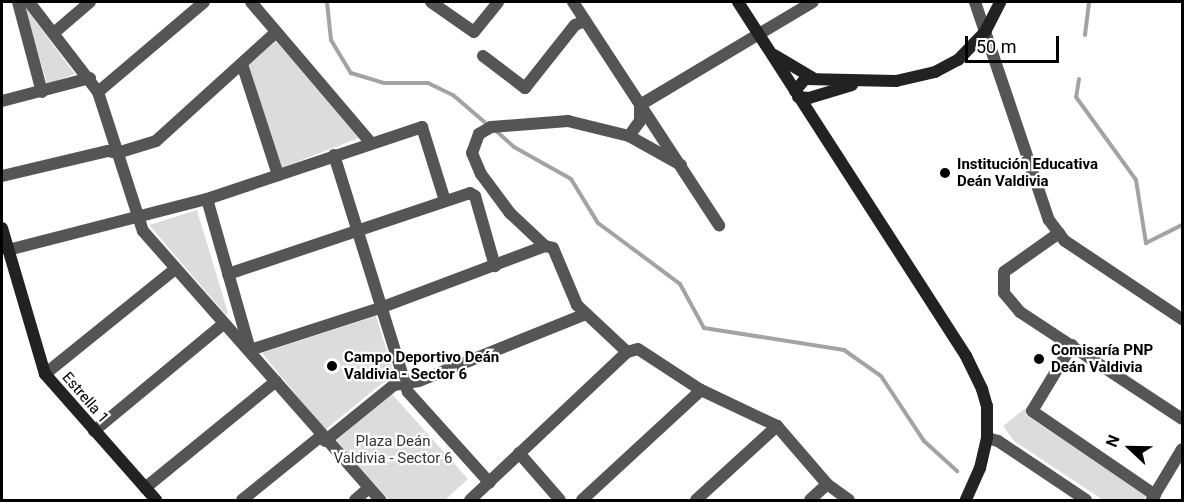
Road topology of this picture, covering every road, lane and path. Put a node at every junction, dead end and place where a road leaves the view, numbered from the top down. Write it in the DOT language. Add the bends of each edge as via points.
graph roads {
  1 [pos="18,2"];
  2 [pos="29,2"];
  3 [pos="90,2"];
  4 [pos="204,2"];
  5 [pos="251,2"];
  6 [pos="430,2"];
  7 [pos="498,2"];
  8 [pos="573,2"];
  9 [pos="738,2"];
  10 [pos="813,2"];
  11 [pos="975,2"];
  12 [pos="1000,2"];
  13 [pos="585,21"];
  14 [pos="55,32"];
  15 [pos="276,32"];
  16 [pos="986,32"];
  17 [pos="760,36"];
  18 [pos="773,54"];
  19 [pos="483,56"];
  20 [pos="242,64"];
  21 [pos="90,78"];
  22 [pos="818,85"];
  23 [pos="42,92"];
  24 [pos="98,92"];
  25 [pos="797,94"];
  26 [pos="2,101"];
  27 [pos="640,105"];
  28 [pos="816,125"];
  29 [pos="629,136"];
  30 [pos="371,143"];
  31 [pos="117,153"];
  32 [pos="334,156"];
  33 [pos="681,165"];
  34 [pos="2,176"];
  35 [pos="278,176"];
  36 [pos="207,199"];
  37 [pos="445,201"];
  38 [pos="138,219"];
  39 [pos="719,225"];
  40 [pos="2,228"];
  41 [pos="358,232"];
  42 [pos="1059,233"];
  43 [pos="545,246"];
  44 [pos="8,250"];
  45 [pos="495,266"];
  46 [pos="175,270"];
  47 [pos="228,274"];
  48 [pos="380,308"];
  49 [pos="586,314"];
  50 [pos="1182,319"];
  51 [pos="222,325"];
  52 [pos="1072,345"];
  53 [pos="250,350"];
  54 [pos="627,352"];
  55 [pos="45,374"];
  56 [pos="276,381"];
  57 [pos="404,382"];
  58 [pos="701,390"];
  59 [pos="1182,419"];
  60 [pos="777,426"];
  61 [pos="94,431"];
  62 [pos="323,438"];
  63 [pos="987,438"];
  64 [pos="1182,449"];
  65 [pos="519,453"];
  66 [pos="490,483"];
  67 [pos="827,484"];
  68 [pos="145,488"];
  69 [pos="369,488"];
  70 [pos="1153,498"];
  71 [pos="156,501"];
  72 [pos="242,501"];
  73 [pos="355,501"];
  74 [pos="380,501"];
  75 [pos="470,501"];
  76 [pos="560,501"];
  77 [pos="582,501"];
  78 [pos="696,501"];
  79 [pos="810,501"];
  80 [pos="849,501"];
  81 [pos="966,501"];
  82 [pos="1086,501"];
  1 -- 23 [label="street"];
  2 -- 14 [label="street"];
  3 -- 14 [label="street"];
  4 -- 24 [label="street"];
  5 -- 15 [label="street"];
  6 -- 7 [label="street" via="474,32"];
  8 -- 13 [label="street"];
  9 -- 17 [label="street"];
  10 -- 17 [label="street"];
  11 -- 16 [label="street"];
  12 -- 16 [label="street"];
  13 -- 19 [label="street" via="575,26 525,88"];
  13 -- 27 [label="street"];
  14 -- 21 [label="street"];
  15 -- 20 [label="street"];
  15 -- 30 [label="street"];
  16 -- 22 [label="street" via="958,60 917,79"];
  16 -- 42 [label="street" via="1049,220"];
  17 -- 18 [label="street"];
  17 -- 27 [label="street"];
  18 -- 22 [label="street"];
  18 -- 25 [label="street"];
  20 -- 31 [label="street" via="156,141"];
  20 -- 35 [label="street"];
  21 -- 23 [label="street"];
  21 -- 24 [label="street"];
  22 -- 25 [label="street" via="809,98"];
  22 -- 25 [label="street" via="805,78"];
  22 -- 28 [label="street"];
  23 -- 26 [label="street"];
  24 -- 31 [label="street"];
  25 -- 28 [label="street"];
  27 -- 29 [label="street" via="640,121"];
  27 -- 33 [label="street"];
  28 -- 63 [label="street" via="966,356 987,406"];
  29 -- 33 [label="street"];
  29 -- 43 [label="street" via="568,121 491,127 479,134 472,153 481,174 510,213"];
  30 -- 32 [label="street"];
  30 -- 37 [label="street" via="422,127"];
  31 -- 34 [label="street" via="108,151"];
  31 -- 38 [label="street"];
  32 -- 35 [label="street"];
  32 -- 41 [label="street"];
  33 -- 39 [label="street"];
  35 -- 36 [label="street"];
  36 -- 38 [label="street"];
  36 -- 47 [label="street"];
  37 -- 41 [label="street"];
  37 -- 45 [label="street" via="470,193 475,196"];
  38 -- 44 [label="street"];
  38 -- 46 [label="street"];
  40 -- 44 [label="street, Estrella 1"];
  41 -- 47 [label="street"];
  41 -- 48 [label="street"];
  42 -- 50 [label="street"];
  42 -- 52 [label="street" via="1004,272 1002,286 1020,312"];
  43 -- 45 [label="street"];
  43 -- 49 [label="street" via="555,251 577,305"];
  44 -- 55 [label="street, Estrella 1"];
  45 -- 48 [label="street"];
  46 -- 51 [label="street"];
  46 -- 55 [label="street"];
  47 -- 53 [label="street"];
  48 -- 53 [label="street"];
  48 -- 57 [label="street"];
  49 -- 54 [label="street"];
  49 -- 57 [label="street" via="418,381"];
  51 -- 53 [label="street"];
  51 -- 61 [label="street"];
  52 -- 59 [label="street"];
  52 -- 70 [label="street" via="1032,411"];
  53 -- 56 [label="street"];
  54 -- 58 [label="street" via="638,349"];
  54 -- 65 [label="street"];
  55 -- 61 [label="street, Estrella 1"];
  56 -- 62 [label="street"];
  56 -- 68 [label="street"];
  57 -- 62 [label="street" via="388,388"];
  57 -- 66 [label="street" via="408,392"];
  58 -- 60 [label="street"];
  58 -- 77 [label="street"];
  60 -- 67 [label="street"];
  60 -- 78 [label="street"];
  61 -- 68 [label="street, Estrella 1"];
  62 -- 69 [label="street"];
  62 -- 72 [label="street"];
  63 -- 81 [label="street"];
  63 -- 82 [label="street" via="998,441"];
  64 -- 70 [label="street"];
  65 -- 66 [label="street"];
  65 -- 76 [label="street"];
  66 -- 75 [label="street"];
  67 -- 79 [label="street"];
  67 -- 80 [label="street"];
  68 -- 71 [label="street, Estrella 1"];
  69 -- 73 [label="street"];
  69 -- 74 [label="street"];
}
